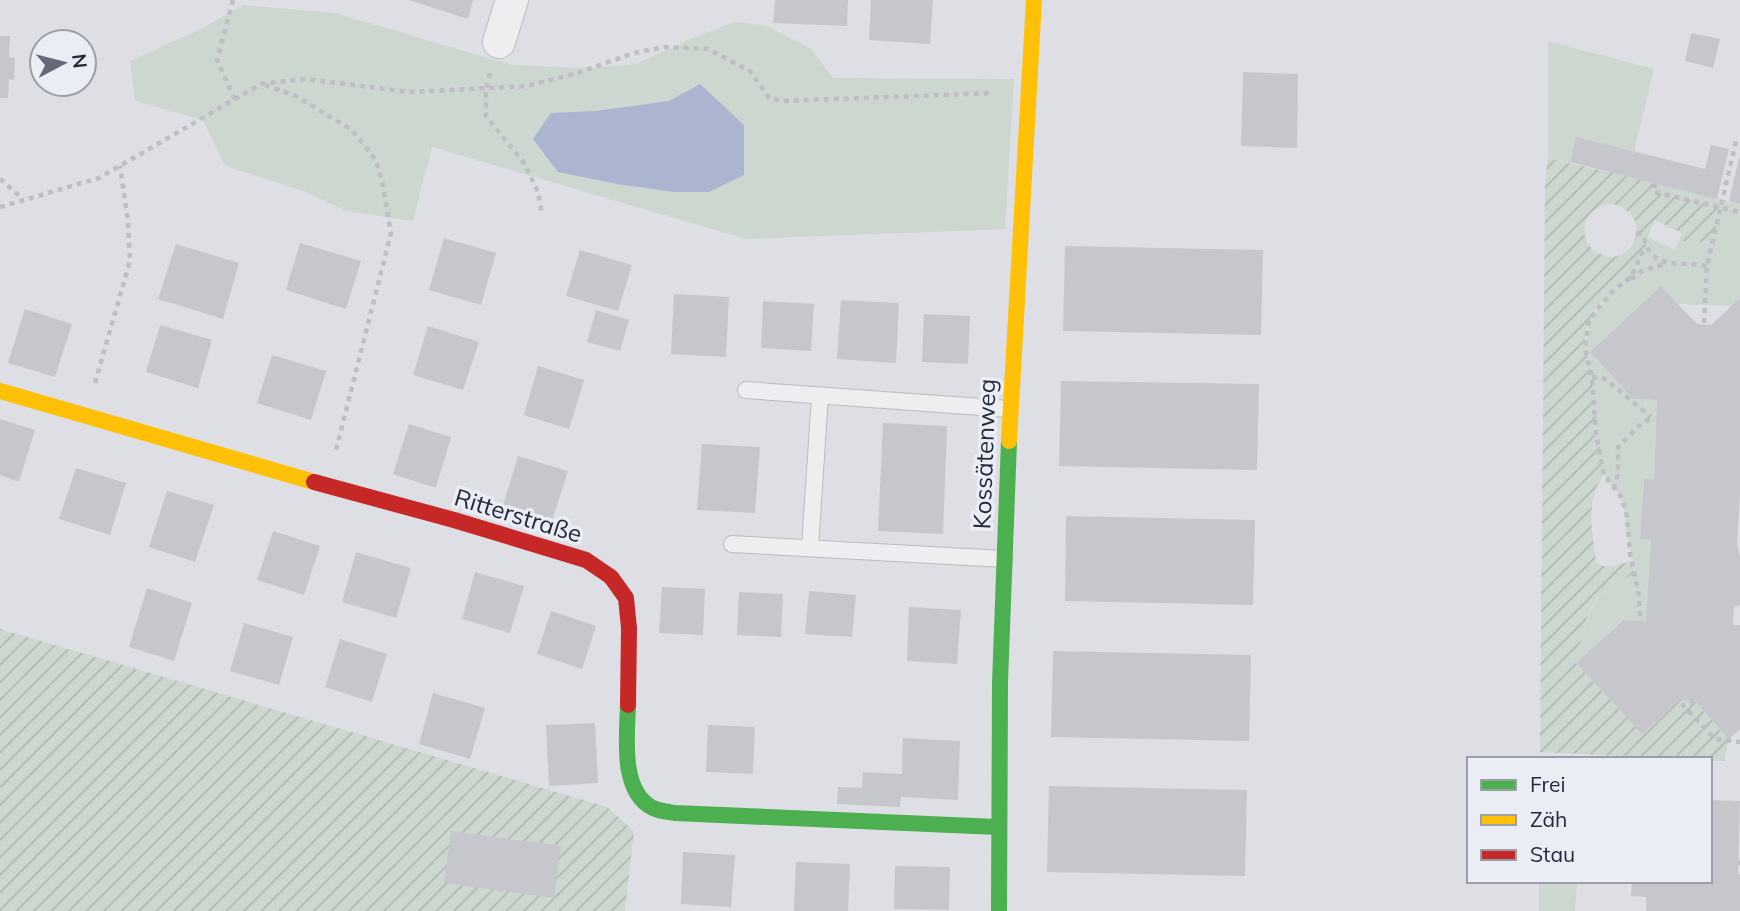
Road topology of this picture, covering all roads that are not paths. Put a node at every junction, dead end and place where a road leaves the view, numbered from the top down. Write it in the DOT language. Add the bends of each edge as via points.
graph roads {
  1 [pos="512,0"];
  2 [pos="1034,0"];
  3 [pos="499,42"];
  4 [pos="746,390"];
  5 [pos="0,391"];
  6 [pos="820,396"];
  7 [pos="1009,409"];
  8 [pos="732,544"];
  9 [pos="810,547"];
  10 [pos="1004,559"];
  11 [pos="998,827"];
  12 [pos="999,911"];
  1 -- 3 [label="street"];
  2 -- 7 [label="street, Kossätenweg"];
  4 -- 6 [label="lane"];
  5 -- 11 [label="street, Ritterstraße" via="586,560 611,577 626,598 627,764 634,789 652,808 674,813"];
  6 -- 7 [label="lane"];
  6 -- 9 [label="lane"];
  7 -- 10 [label="street, Kossätenweg"];
  8 -- 9 [label="lane"];
  9 -- 10 [label="lane"];
  10 -- 11 [label="street, Kossätenweg"];
  11 -- 12 [label="street, Kossätenweg"];
}
